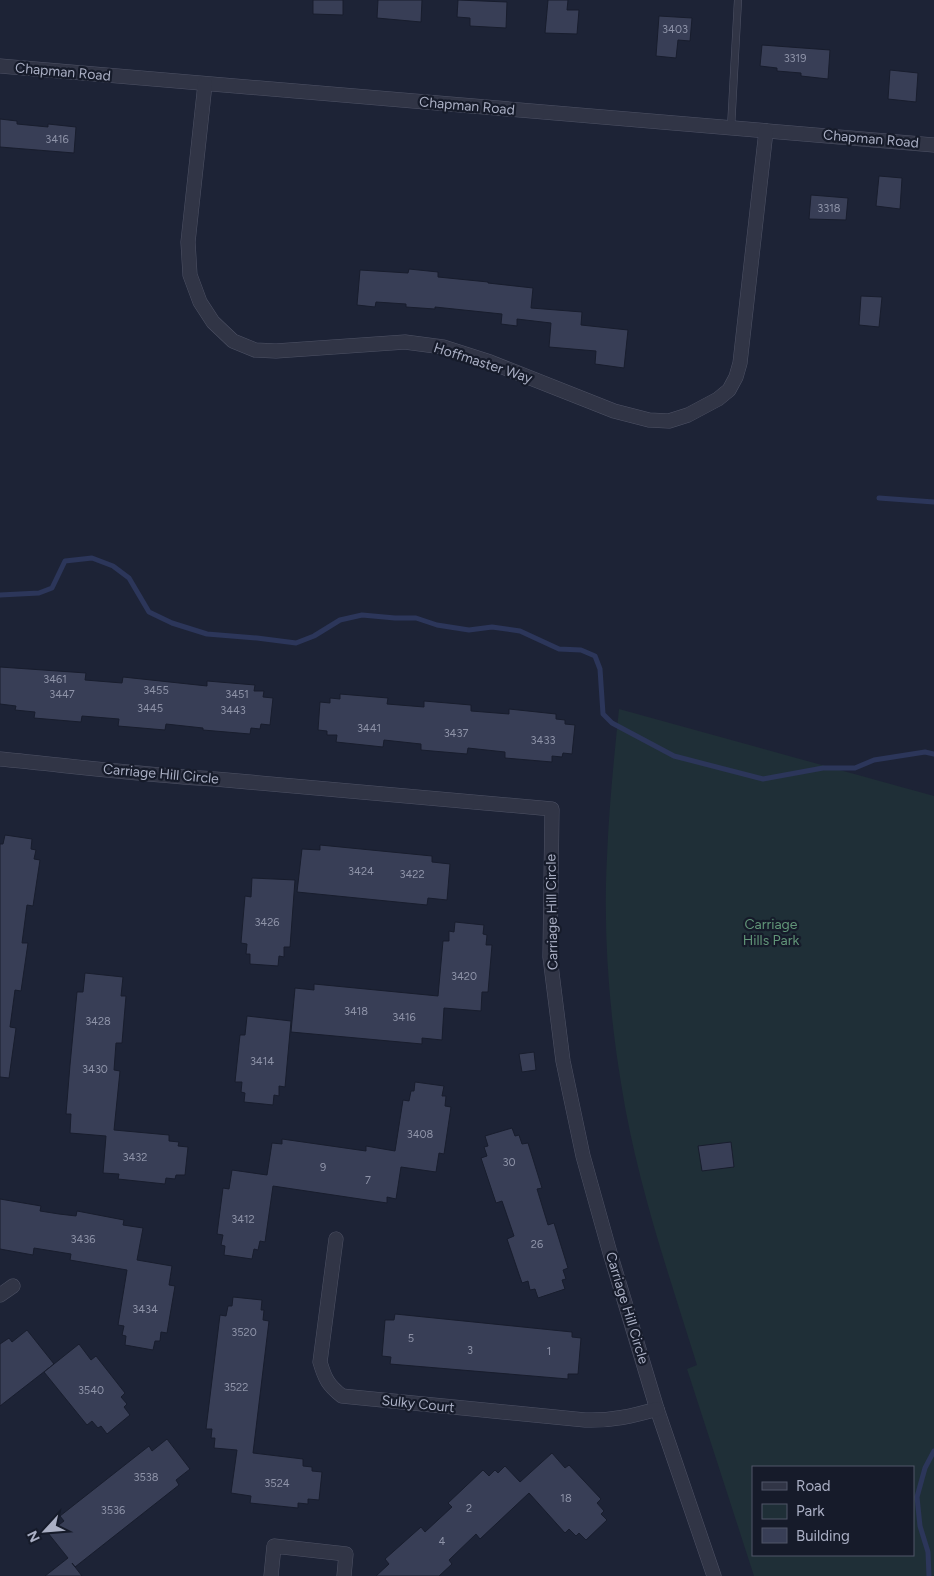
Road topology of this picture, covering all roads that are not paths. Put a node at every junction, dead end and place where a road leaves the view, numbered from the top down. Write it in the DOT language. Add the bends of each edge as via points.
graph roads {
  1 [pos="738,0"];
  2 [pos="0,66"];
  3 [pos="205,84"];
  4 [pos="731,128"];
  5 [pos="766,131"];
  6 [pos="934,144"];
  7 [pos="0,759"];
  8 [pos="336,1239"];
  9 [pos="12,1286"];
  10 [pos="0,1295"];
  11 [pos="658,1409"];
  12 [pos="271,1576"];
  13 [pos="344,1576"];
  14 [pos="714,1576"];
  1 -- 4 [label="lane"];
  2 -- 3 [label="street, Chapman Road"];
  3 -- 4 [label="street, Chapman Road"];
  3 -- 5 [label="street, Hoffmaster Way" via="188,242 190,275 200,302 213,322 233,340 255,350 276,351 405,342 443,347 614,411 649,420 669,421 688,415 718,399 729,390 736,377"];
  4 -- 5 [label="street, Chapman Road"];
  5 -- 6 [label="street, Chapman Road"];
  7 -- 11 [label="street, Carriage Hill Circle" via="552,809 550,957 563,1061 583,1156"];
  8 -- 11 [label="street, Sulky Court" via="320,1362 324,1378 342,1396 606,1421"];
  9 -- 10 [label="street"];
  11 -- 14 [label="street, Carriage Hill Circle"];
  12 -- 13 [label="street" via="274,1546 346,1554"];
}
